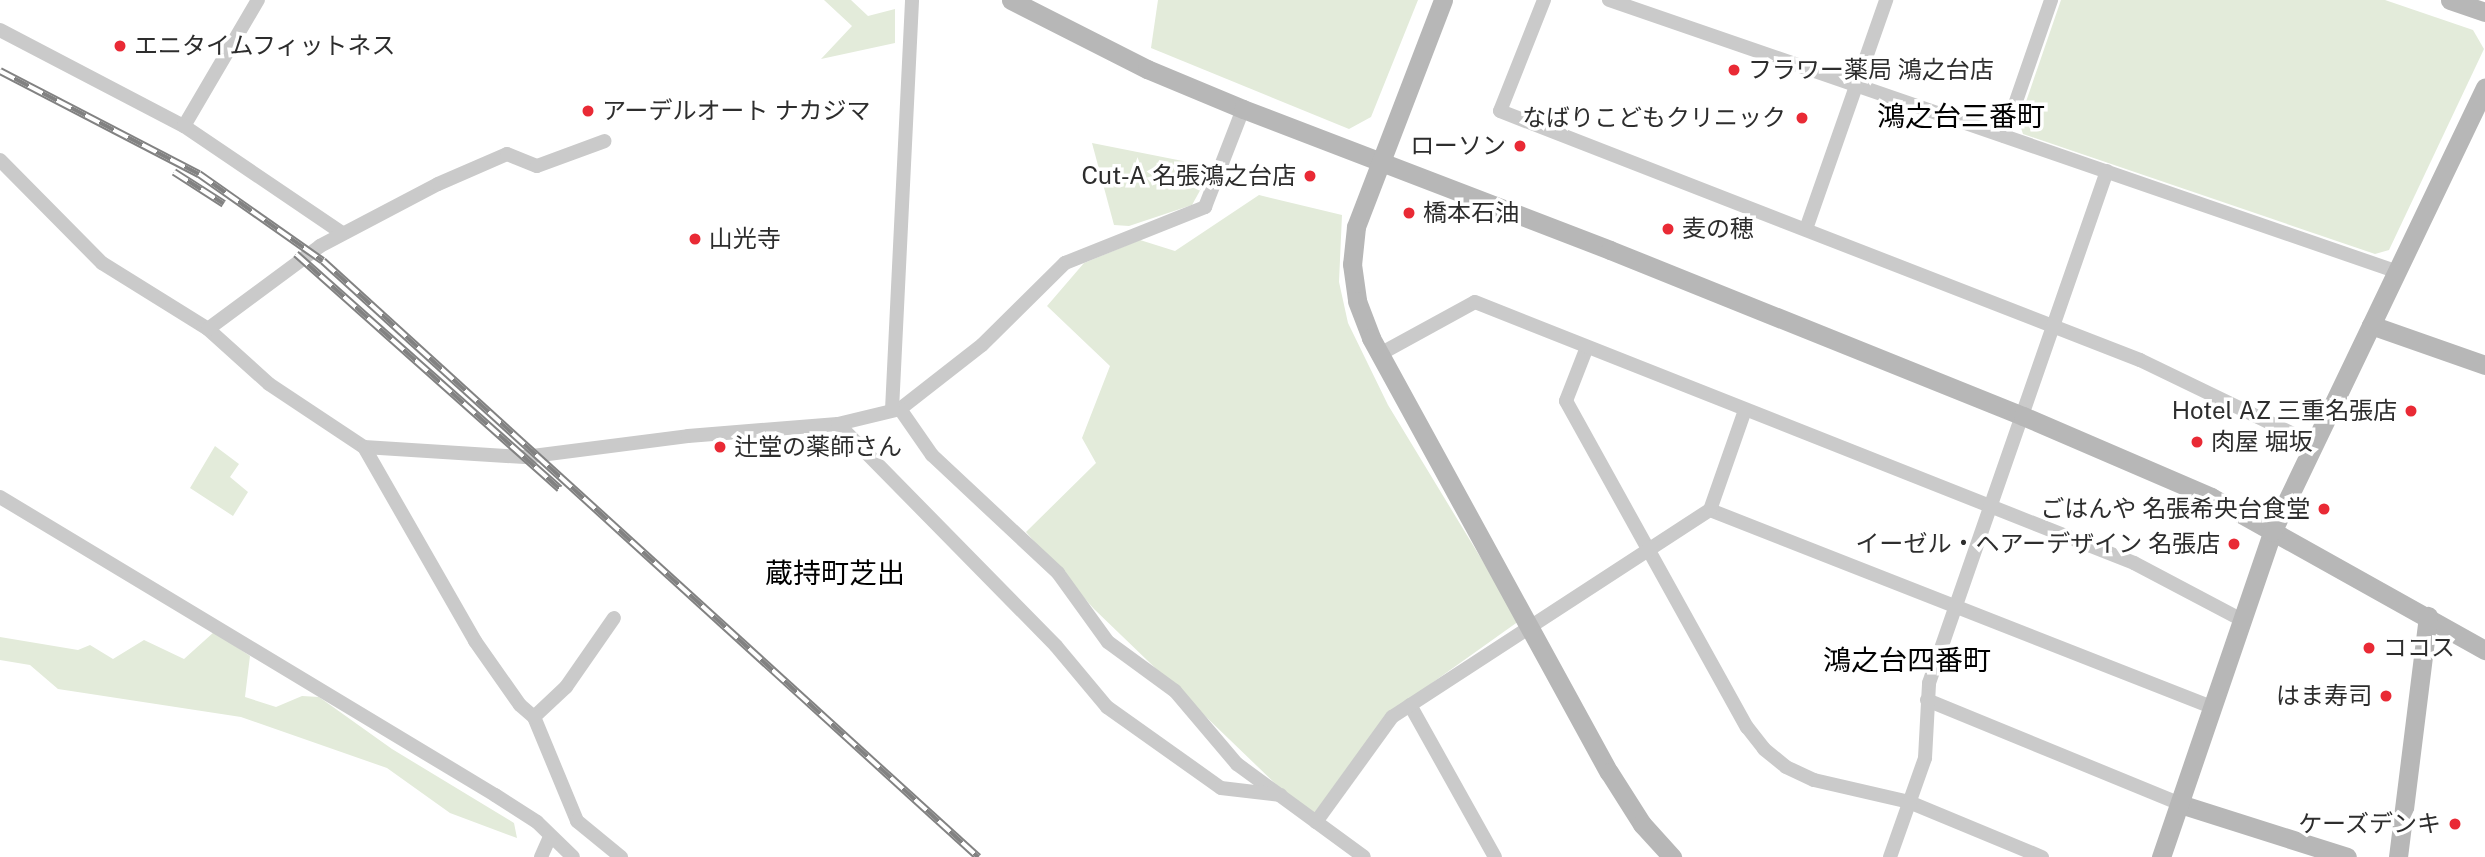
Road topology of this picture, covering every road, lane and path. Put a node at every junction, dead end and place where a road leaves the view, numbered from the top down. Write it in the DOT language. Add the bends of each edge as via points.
graph roads {
  1 [pos="258,0"];
  2 [pos="912,0"];
  3 [pos="1011,0"];
  4 [pos="1443,0"];
  5 [pos="1544,0"];
  6 [pos="1609,0"];
  7 [pos="1886,0"];
  8 [pos="2051,0"];
  9 [pos="2450,0"];
  10 [pos="2485,12"];
  11 [pos="0,30"];
  12 [pos="1857,86"];
  13 [pos="2485,87"];
  14 [pos="1243,109"];
  15 [pos="184,126"];
  16 [pos="2004,136"];
  17 [pos="605,141"];
  18 [pos="0,160"];
  19 [pos="1380,164"];
  20 [pos="2107,171"];
  21 [pos="1806,229"];
  22 [pos="342,233"];
  23 [pos="2398,272"];
  24 [pos="2371,325"];
  25 [pos="2053,328"];
  26 [pos="208,329"];
  27 [pos="1587,347"];
  28 [pos="1380,354"];
  29 [pos="2485,366"];
  30 [pos="896,410"];
  31 [pos="1745,410"];
  32 [pos="2022,416"];
  33 [pos="838,424"];
  34 [pos="2314,444"];
  35 [pos="364,447"];
  36 [pos="0,497"];
  37 [pos="1991,504"];
  38 [pos="1710,510"];
  39 [pos="2272,532"];
  40 [pos="1649,550"];
  41 [pos="1956,607"];
  42 [pos="2428,616"];
  43 [pos="614,618"];
  44 [pos="2244,621"];
  45 [pos="1530,624"];
  46 [pos="2485,650"];
  47 [pos="1927,700"];
  48 [pos="1410,705"];
  49 [pos="2214,708"];
  50 [pos="534,717"];
  51 [pos="1281,795"];
  52 [pos="1909,802"];
  53 [pos="2180,804"];
  54 [pos="1316,822"];
  55 [pos="550,837"];
  56 [pos="541,857"];
  57 [pos="573,857"];
  58 [pos="621,857"];
  59 [pos="1364,857"];
  60 [pos="1496,857"];
  61 [pos="1672,857"];
  62 [pos="1890,857"];
  63 [pos="2042,857"];
  64 [pos="2161,857"];
  65 [pos="2347,857"];
  66 [pos="2398,857"];
  1 -- 15 [label="street"];
  2 -- 30 [label="street"];
  3 -- 14 [label="street" via="1147,69"];
  4 -- 19 [label="street"];
  5 -- 21 [label="street" via="1500,111"];
  6 -- 12 [label="street"];
  7 -- 12 [label="street"];
  8 -- 16 [label="street"];
  9 -- 10 [label="street"];
  11 -- 15 [label="street"];
  12 -- 16 [label="street"];
  12 -- 21 [label="street"];
  13 -- 23 [label="street"];
  14 -- 19 [label="street"];
  14 -- 30 [label="street" via="1205,207 1065,263 982,345"];
  15 -- 22 [label="street"];
  16 -- 20 [label="street"];
  17 -- 22 [label="street" via="537,166 507,154"];
  18 -- 26 [label="street" via="102,263"];
  19 -- 28 [label="street" via="1356,227 1352,264 1357,302"];
  19 -- 32 [label="street" via="1610,250"];
  20 -- 23 [label="street"];
  20 -- 25 [label="street"];
  21 -- 25 [label="street"];
  22 -- 26 [label="street"];
  23 -- 24 [label="street"];
  24 -- 29 [label="street"];
  24 -- 34 [label="street"];
  25 -- 32 [label="street"];
  25 -- 34 [label="street" via="2140,360"];
  26 -- 35 [label="street" via="269,384"];
  27 -- 28 [label="street" via="1475,302"];
  27 -- 31 [label="street"];
  27 -- 40 [label="street" via="1566,401"];
  28 -- 45 [label="street"];
  30 -- 33 [label="street"];
  30 -- 51 [label="street" via="932,454 1058,573 1108,642 1175,691 1237,764"];
  31 -- 37 [label="street"];
  31 -- 38 [label="street"];
  32 -- 37 [label="street"];
  32 -- 39 [label="street" via="2211,498"];
  33 -- 35 [label="street" via="688,436 525,457"];
  33 -- 51 [label="street" via="1056,646 1107,707 1221,788"];
  34 -- 39 [label="street"];
  35 -- 50 [label="street" via="475,641 520,705"];
  36 -- 55 [label="street" via="495,795 537,822"];
  37 -- 41 [label="street"];
  37 -- 44 [label="street" via="2134,563"];
  38 -- 40 [label="street"];
  38 -- 41 [label="street"];
  39 -- 42 [label="street"];
  39 -- 44 [label="street"];
  40 -- 45 [label="street"];
  40 -- 52 [label="street" via="1746,727 1763,749 1814,780"];
  41 -- 47 [label="street"];
  41 -- 49 [label="street"];
  42 -- 46 [label="street"];
  42 -- 66 [label="street"];
  43 -- 50 [label="street" via="566,687"];
  44 -- 49 [label="street"];
  45 -- 48 [label="street"];
  45 -- 61 [label="street" via="1627,804"];
  47 -- 52 [label="street" via="1924,758"];
  47 -- 53 [label="street"];
  48 -- 54 [label="street" via="1380,732"];
  48 -- 60 [label="street"];
  49 -- 53 [label="street"];
  50 -- 58 [label="street" via="578,821"];
  51 -- 54 [label="street"];
  52 -- 62 [label="street"];
  52 -- 63 [label="street"];
  53 -- 64 [label="street"];
  53 -- 65 [label="street"];
  54 -- 59 [label="street"];
  55 -- 56 [label="street"];
  55 -- 57 [label="street"];
}
